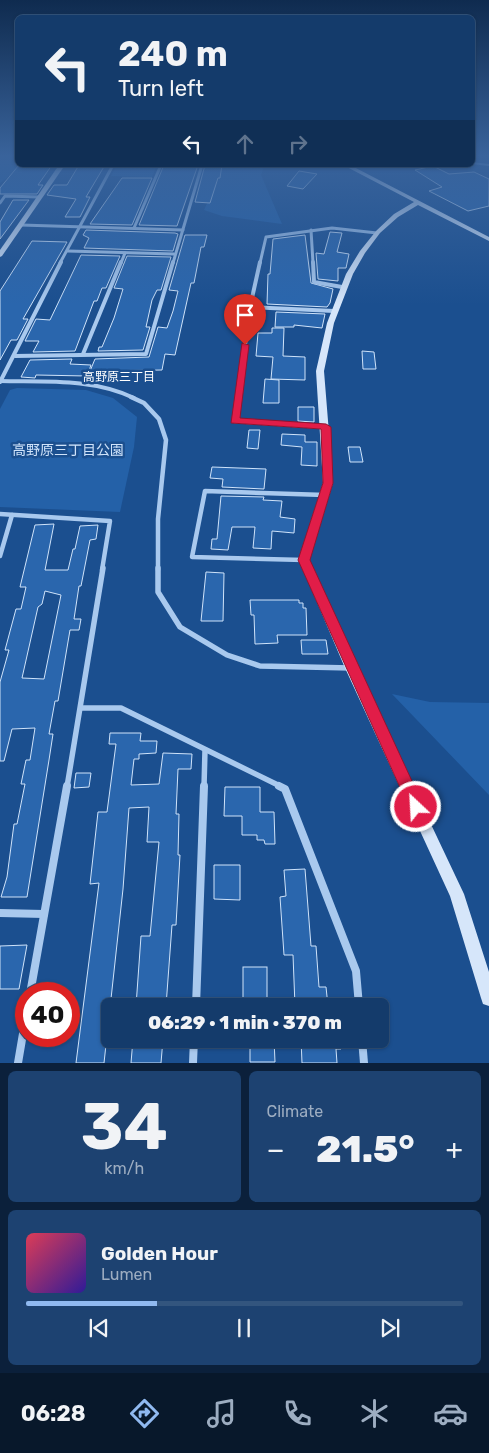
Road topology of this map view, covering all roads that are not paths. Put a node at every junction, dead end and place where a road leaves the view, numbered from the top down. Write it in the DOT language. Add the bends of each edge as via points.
graph roads {
  1 [pos="33,206"];
  2 [pos="90,206"];
  3 [pos="144,206"];
  4 [pos="190,206"];
  5 [pos="411,206"];
  6 [pos="421,206"];
  7 [pos="21,225"];
  8 [pos="78,228"];
  9 [pos="134,228"];
  10 [pos="182,230"];
  11 [pos="311,230"];
  12 [pos="376,233"];
  13 [pos="489,239"];
  14 [pos="68,251"];
  15 [pos="124,253"];
  16 [pos="174,254"];
  17 [pos="0,255"];
  18 [pos="342,287"];
  19 [pos="250,307"];
  20 [pos="334,311"];
  21 [pos="83,354"];
  22 [pos="15,356"];
  23 [pos="0,382"];
  24 [pos="326,427"];
  25 [pos="326,495"];
  26 [pos="0,514"];
  27 [pos="12,515"];
  28 [pos="0,556"];
  29 [pos="304,560"];
  30 [pos="351,668"];
  31 [pos="81,708"];
  32 [pos="206,750"];
  33 [pos="0,913"];
  34 [pos="44,914"];
  35 [pos="32,982"];
  36 [pos="196,998"];
  37 [pos="358,998"];
  38 [pos="489,998"];
  39 [pos="21,1047"];
  40 [pos="194,1048"];
  41 [pos="363,1048"];
  42 [pos="18,1063"];
  43 [pos="193,1063"];
  44 [pos="364,1063"];
  1 -- 7 [label="street"];
  2 -- 8 [label="street"];
  3 -- 9 [label="street"];
  4 -- 10 [label="street"];
  5 -- 12 [label="street" via="395,215"];
  6 -- 13 [label="street"];
  7 -- 8 [label="street"];
  7 -- 17 [label="street"];
  8 -- 9 [label="street"];
  8 -- 14 [label="street"];
  9 -- 10 [label="street"];
  10 -- 16 [label="street"];
  11 -- 12 [label="street" via="332,228"];
  11 -- 18 [label="street" via="314,282"];
  11 -- 19 [label="street" via="266,237"];
  12 -- 18 [label="street"];
  14 -- 15 [label="street"];
  14 -- 22 [label="street"];
  15 -- 16 [label="street"];
  15 -- 21 [label="street"];
  16 -- 21 [label="street" via="146,354"];
  18 -- 20 [label="street"];
  19 -- 20 [label="street"];
  19 -- 24 [label="street" via="234,421"];
  20 -- 24 [label="street" via="320,371"];
  21 -- 22 [label="street"];
  22 -- 23 [label="street"];
  23 -- 30 [label="street" via="82,385 115,390 144,401 155,412 165,430 166,440 158,518 158,592 180,627 227,655 260,666"];
  24 -- 25 [label="street"];
  25 -- 29 [label="street"];
  25 -- 29 [label="street" via="205,491 192,557"];
  26 -- 27 [label="street"];
  27 -- 28 [label="street"];
  27 -- 31 [label="street" via="110,520"];
  29 -- 30 [label="street"];
  30 -- 38 [label="street" via="457,894"];
  31 -- 32 [label="street" via="121,708"];
  31 -- 34 [label="street"];
  32 -- 36 [label="street"];
  32 -- 37 [label="street" via="285,789 356,971"];
  33 -- 34 [label="street"];
  34 -- 35 [label="street"];
  39 -- 42 [label="street"];
  40 -- 43 [label="street"];
  41 -- 44 [label="street"];
}
